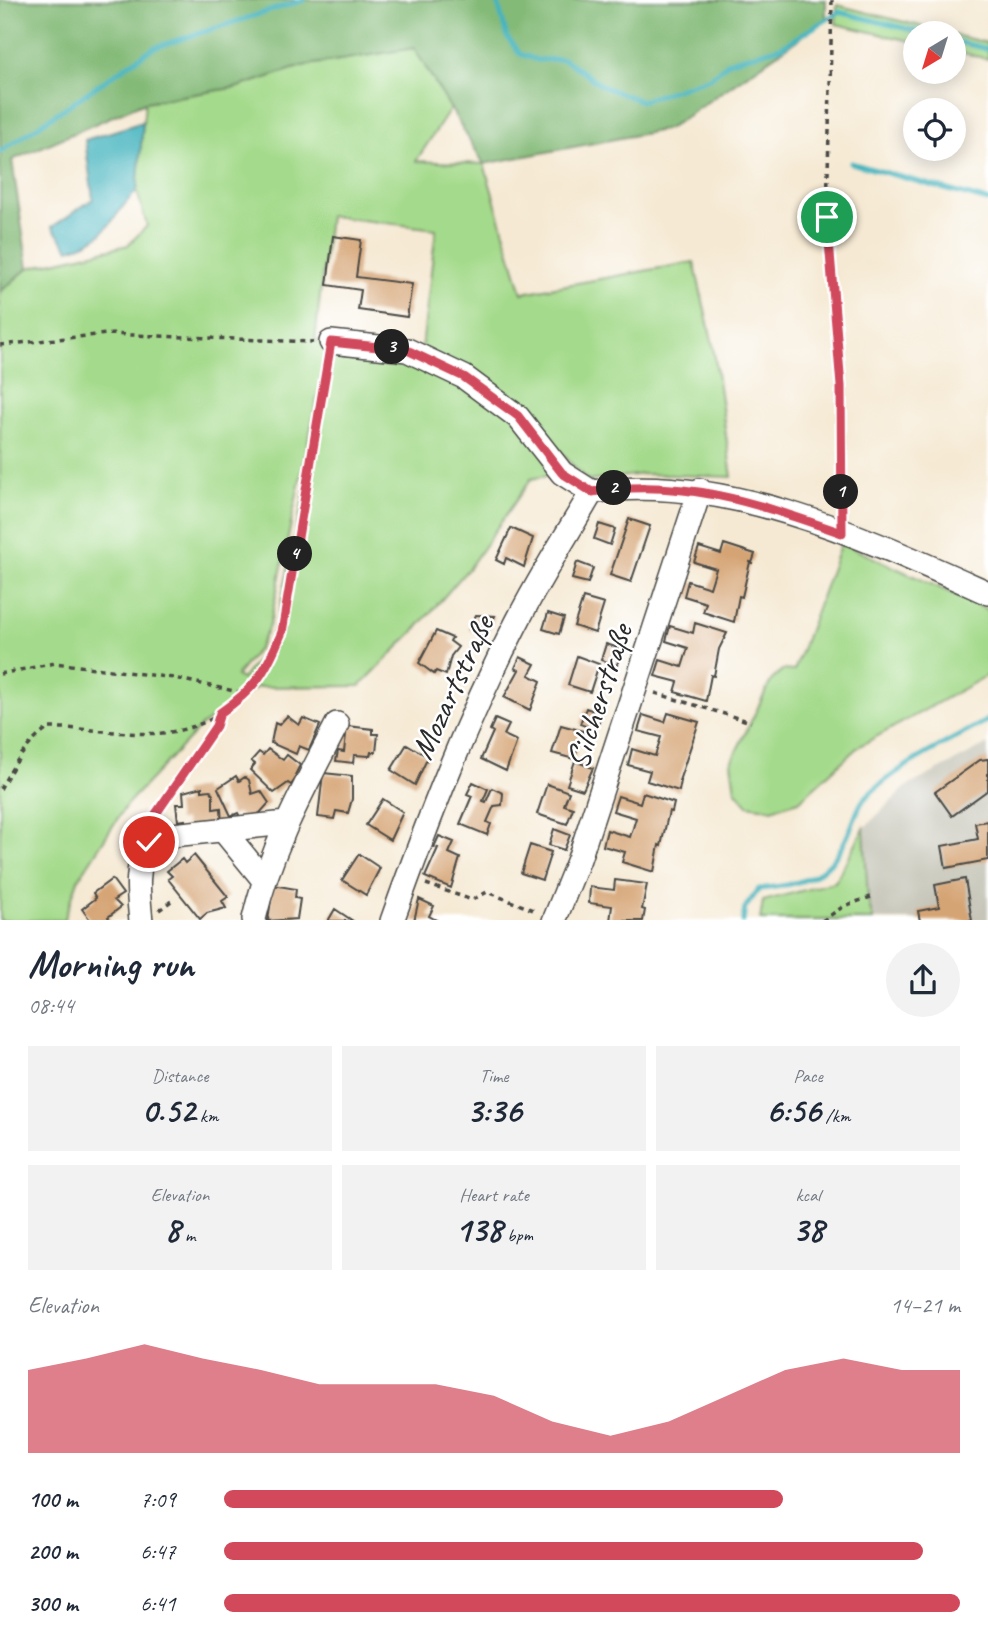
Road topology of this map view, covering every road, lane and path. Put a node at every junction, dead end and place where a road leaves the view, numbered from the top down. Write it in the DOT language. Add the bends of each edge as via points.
graph roads {
  1 [pos="832,0"];
  2 [pos="331,342"];
  3 [pos="0,345"];
  4 [pos="699,490"];
  5 [pos="592,492"];
  6 [pos="842,533"];
  7 [pos="988,593"];
  8 [pos="0,674"];
  9 [pos="636,687"];
  10 [pos="248,694"];
  11 [pos="220,713"];
  12 [pos="751,722"];
  13 [pos="337,724"];
  14 [pos="0,789"];
  15 [pos="286,822"];
  16 [pos="223,830"];
  17 [pos="149,842"];
  18 [pos="408,877"];
  19 [pos="263,879"];
  20 [pos="872,897"];
  21 [pos="254,919"];
  22 [pos="141,920"];
  23 [pos="392,920"];
  24 [pos="554,920"];
  25 [pos="822,920"];
  1 -- 6 [label="path" via="827,217 841,386"];
  2 -- 3 [label="path" via="106,334"];
  2 -- 5 [label="street" via="407,350 464,377 518,416 562,473"];
  2 -- 10 [label="path" via="282,632 268,665"];
  4 -- 5 [label="street" via="627,486"];
  4 -- 6 [label="street" via="757,503"];
  4 -- 9 [label="street, Silcherstraße"];
  5 -- 18 [label="street, Mozartstraße" via="515,625 438,794"];
  6 -- 7 [label="street"];
  8 -- 10 [label="path" via="55,663 174,678"];
  9 -- 12 [label="path"];
  9 -- 24 [label="street, Silcherstraße"];
  10 -- 11 [label="path"];
  11 -- 14 [label="path" via="193,727 161,733 49,728 27,748"];
  11 -- 17 [label="path" via="216,726 149,824"];
  13 -- 15 [label="street"];
  15 -- 16 [label="street"];
  15 -- 19 [label="street"];
  16 -- 17 [label="street" via="163,836"];
  16 -- 19 [label="street"];
  17 -- 22 [label="street" via="136,878"];
  18 -- 23 [label="street, Mozartstraße"];
  18 -- 24 [label="path" via="472,900 487,892"];
  19 -- 21 [label="street"];
  20 -- 25 [label="path" via="844,906"];
}
